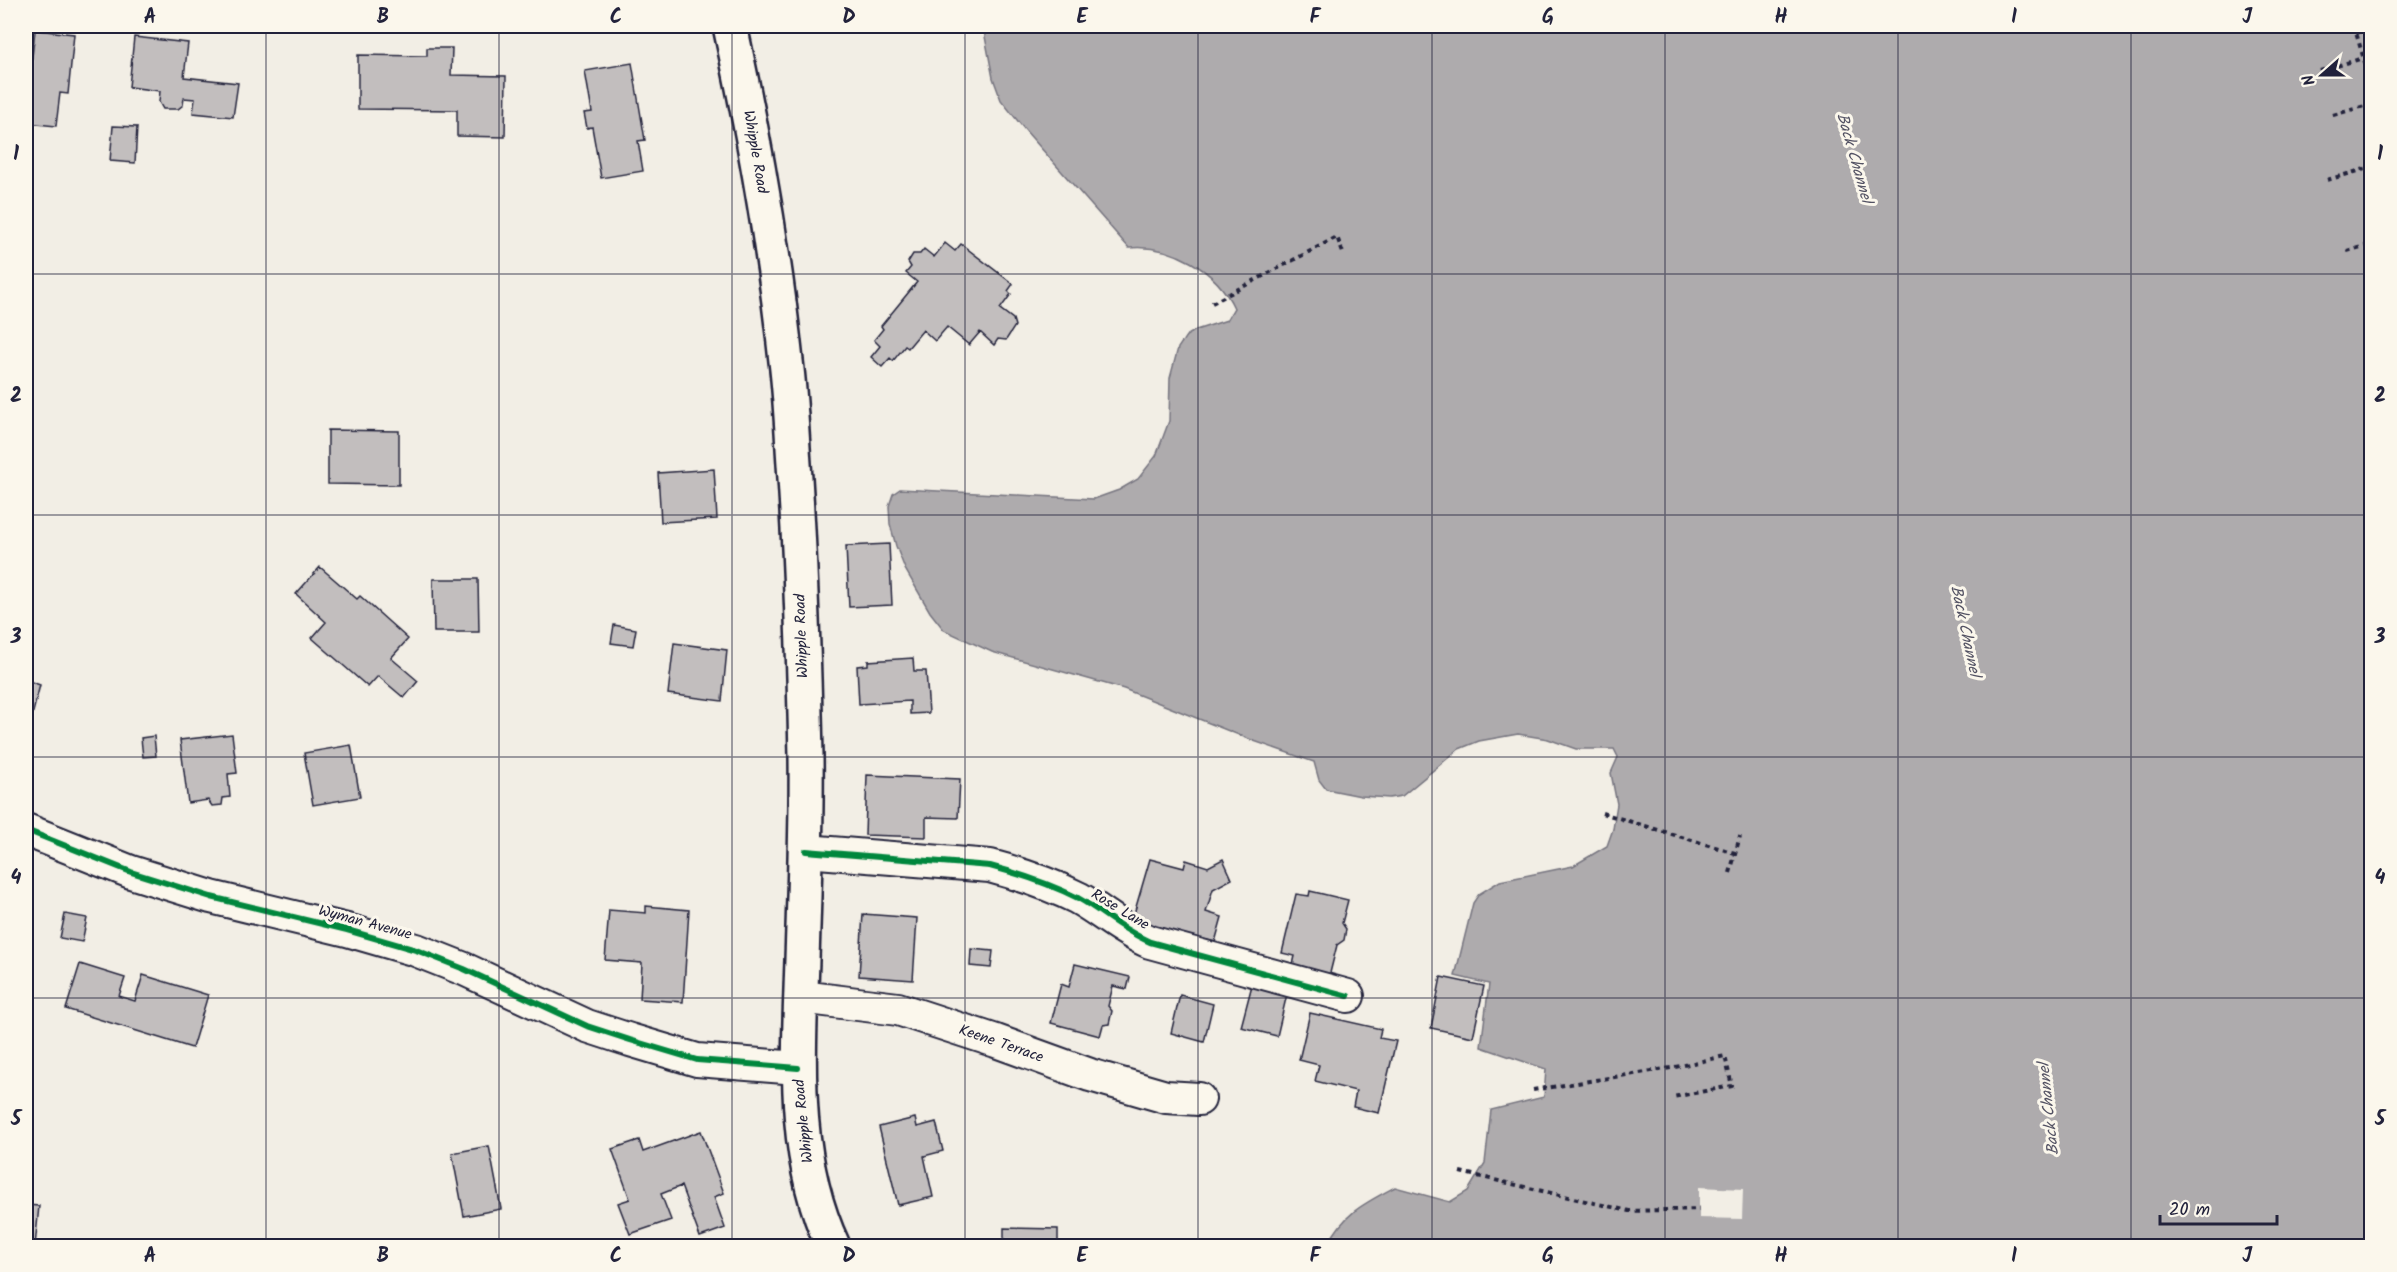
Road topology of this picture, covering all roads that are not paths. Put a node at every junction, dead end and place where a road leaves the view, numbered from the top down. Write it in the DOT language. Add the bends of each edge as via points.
graph roads {
  1 [pos="730,26"];
  2 [pos="26,830"];
  3 [pos="806,851"];
  4 [pos="1348,996"];
  5 [pos="801,997"];
  6 [pos="798,1068"];
  7 [pos="1199,1099"];
  8 [pos="833,1246"];
  1 -- 3 [label="main road, Whipple Road" via="760,177 787,363 802,605"];
  2 -- 6 [label="street, Wyman Avenue" via="131,872 211,897 416,950 586,1026 630,1040 698,1060"];
  3 -- 4 [label="street, Rose Lane" via="990,866 1079,899 1149,942"];
  3 -- 5 [label="main road, Whipple Road"];
  5 -- 6 [label="main road, Whipple Road"];
  5 -- 7 [label="street, Keene Terrace" via="898,1009 1090,1075 1166,1096"];
  6 -- 8 [label="main road, Whipple Road" via="808,1164 816,1203"];
}
